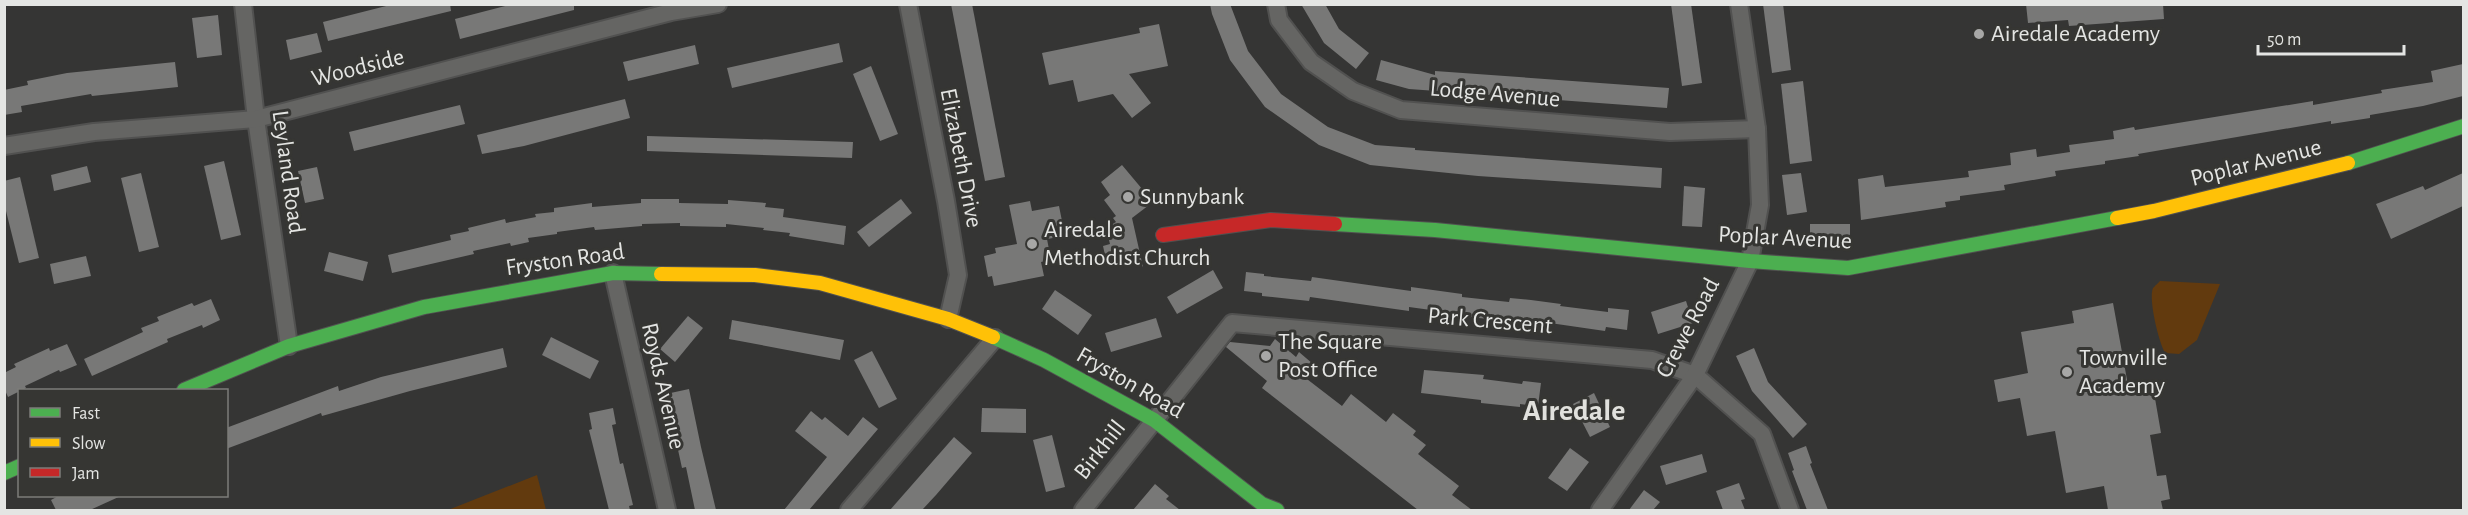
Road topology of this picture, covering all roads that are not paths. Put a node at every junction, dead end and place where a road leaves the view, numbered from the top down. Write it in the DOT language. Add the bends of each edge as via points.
graph roads {
  1 [pos="243,4"];
  2 [pos="718,4"];
  3 [pos="908,4"];
  4 [pos="1276,4"];
  5 [pos="1739,4"];
  6 [pos="256,119"];
  7 [pos="2463,126"];
  8 [pos="1757,129"];
  9 [pos="4,146"];
  10 [pos="1162,235"];
  11 [pos="1750,261"];
  12 [pos="613,273"];
  13 [pos="948,320"];
  14 [pos="995,338"];
  15 [pos="289,346"];
  16 [pos="1695,375"];
  17 [pos="186,389"];
  18 [pos="1154,420"];
  19 [pos="18,467"];
  20 [pos="4,473"];
  21 [pos="1264,507"];
  22 [pos="667,510"];
  23 [pos="849,510"];
  24 [pos="1083,510"];
  25 [pos="1277,510"];
  26 [pos="1600,510"];
  27 [pos="1790,510"];
  1 -- 6 [label="street, Leyland Road"];
  2 -- 6 [label="street, Woodside" via="659,15"];
  3 -- 13 [label="street, Elizabeth Drive" via="958,275"];
  4 -- 8 [label="street, Lodge Avenue" via="1279,20 1311,62 1353,91 1401,110 1670,132"];
  5 -- 8 [label="street, Crewe Road"];
  6 -- 9 [label="street, Woodside" via="94,132"];
  6 -- 15 [label="street, Leyland Road"];
  7 -- 11 [label="street, Poplar Avenue" via="2365,159 2154,211 1848,268"];
  8 -- 11 [label="street, Crewe Road" via="1760,205"];
  10 -- 11 [label="street, Poplar Avenue" via="1271,220 1435,230"];
  11 -- 16 [label="street, Crewe Road"];
  12 -- 13 [label="street, Fryston Road" via="755,275 820,283"];
  12 -- 15 [label="street, Fryston Road" via="423,307"];
  12 -- 22 [label="street, Royds Avenue"];
  13 -- 14 [label="street, Fryston Road"];
  14 -- 18 [label="street, Fryston Road"];
  14 -- 23 [label="street"];
  15 -- 17 [label="street, Fryston Road"];
  16 -- 18 [label="street, Park Crescent" via="1652,360 1232,323"];
  16 -- 26 [label="street, Crewe Road"];
  16 -- 27 [label="street, Park Crescent" via="1761,434"];
  18 -- 21 [label="street, Fryston Road"];
  18 -- 24 [label="street, Birkhill"];
  19 -- 20 [label="street"];
  21 -- 25 [label="street, Fryston Road"];
}
